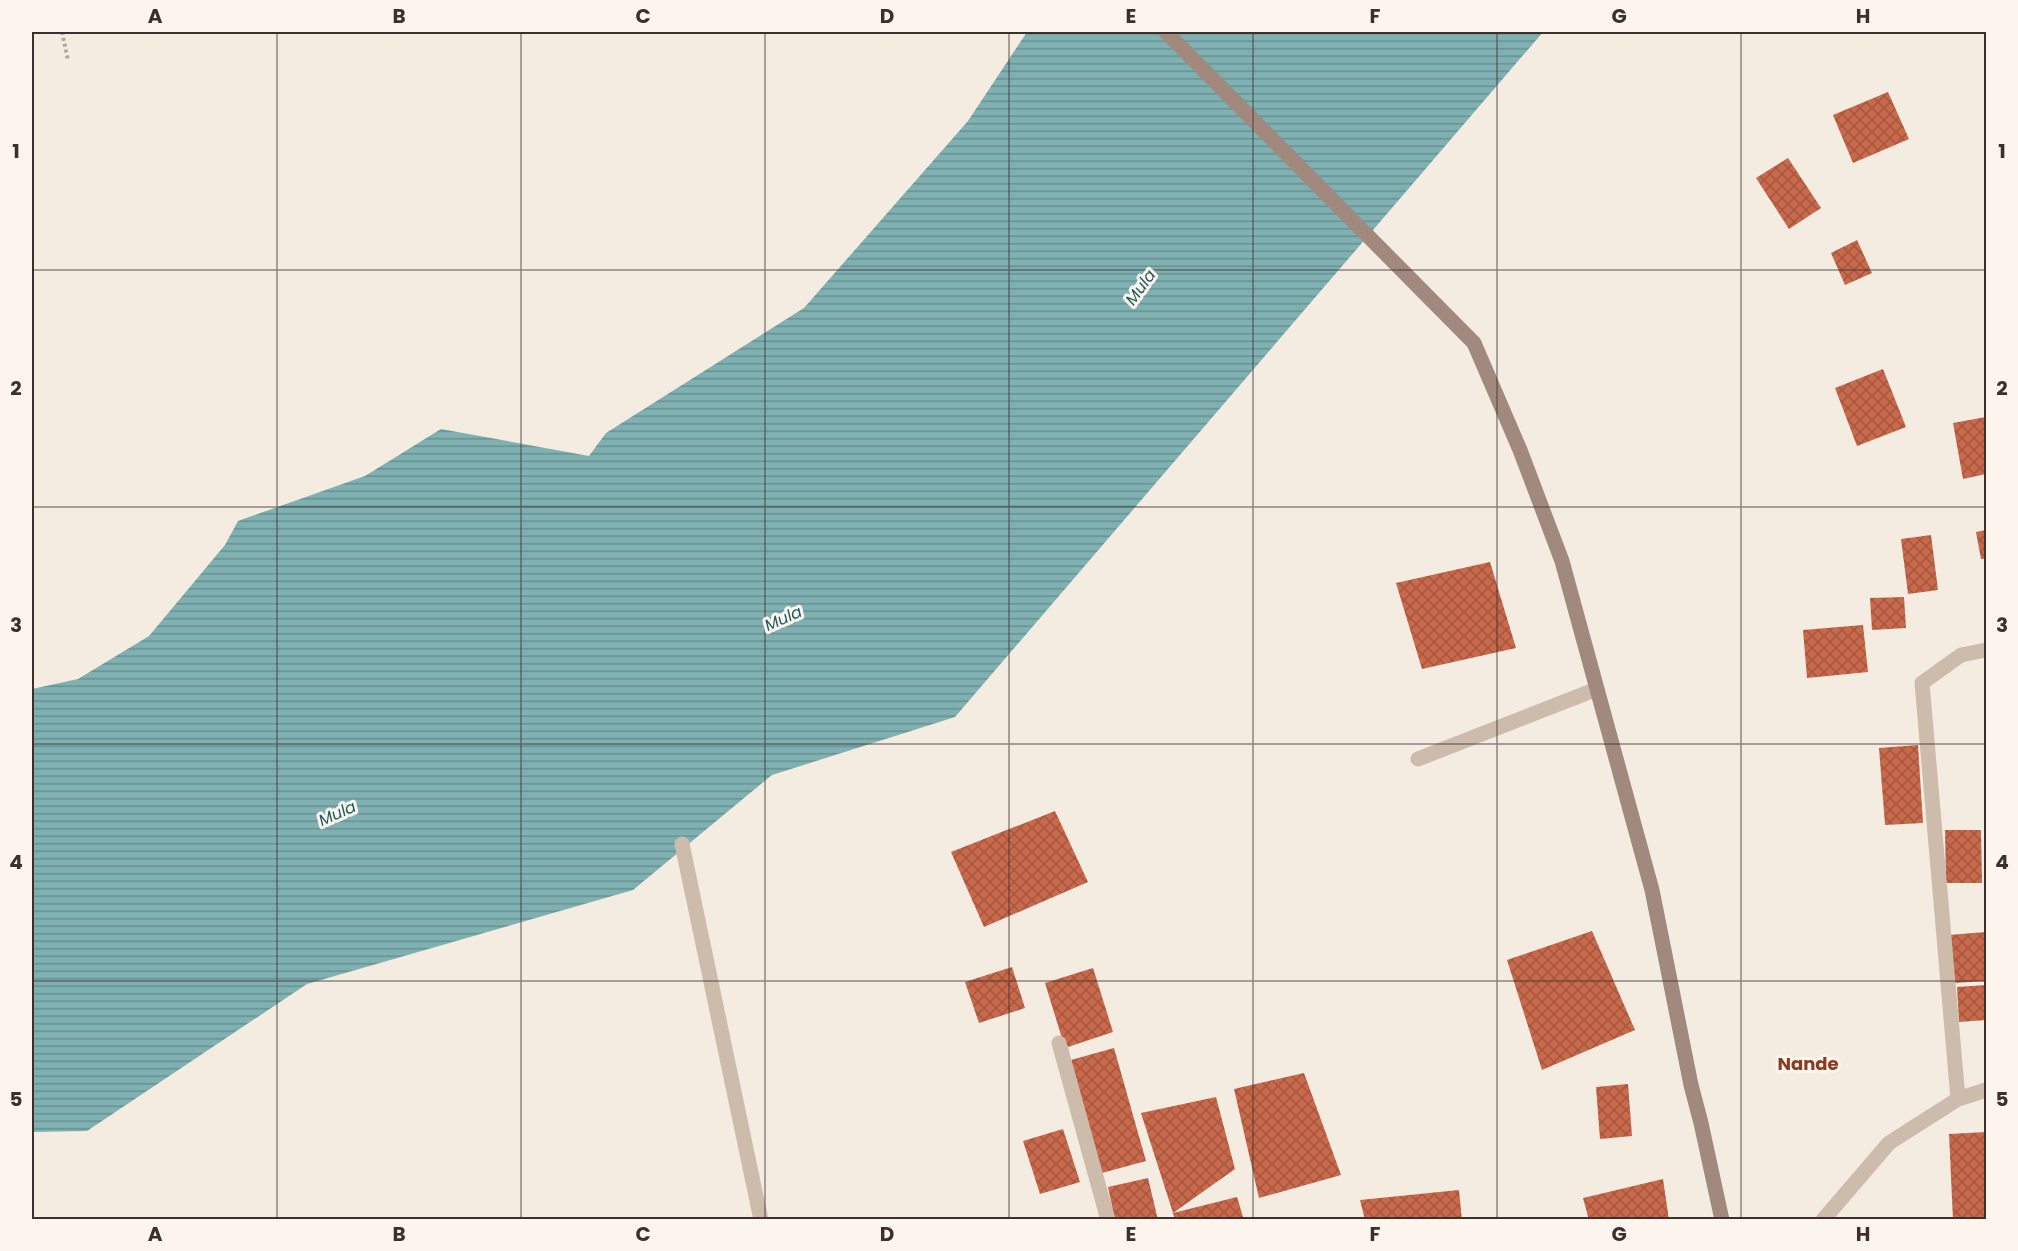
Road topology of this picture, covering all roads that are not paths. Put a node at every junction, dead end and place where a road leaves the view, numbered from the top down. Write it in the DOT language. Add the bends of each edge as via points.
graph roads {
  1 [pos="1166,32"];
  2 [pos="1986,650"];
  3 [pos="1597,689"];
  4 [pos="1418,759"];
  5 [pos="682,844"];
  6 [pos="1059,1043"];
  7 [pos="1986,1090"];
  8 [pos="1958,1099"];
  9 [pos="761,1220"];
  10 [pos="1108,1220"];
  11 [pos="1722,1220"];
  12 [pos="1823,1220"];
  1 -- 3 [label="street" via="1474,343 1562,561"];
  2 -- 8 [label="street" via="1961,655 1922,683"];
  3 -- 4 [label="street"];
  3 -- 11 [label="street" via="1652,890"];
  5 -- 9 [label="street"];
  6 -- 10 [label="street"];
  7 -- 8 [label="street"];
  8 -- 12 [label="street" via="1889,1143"];
}
